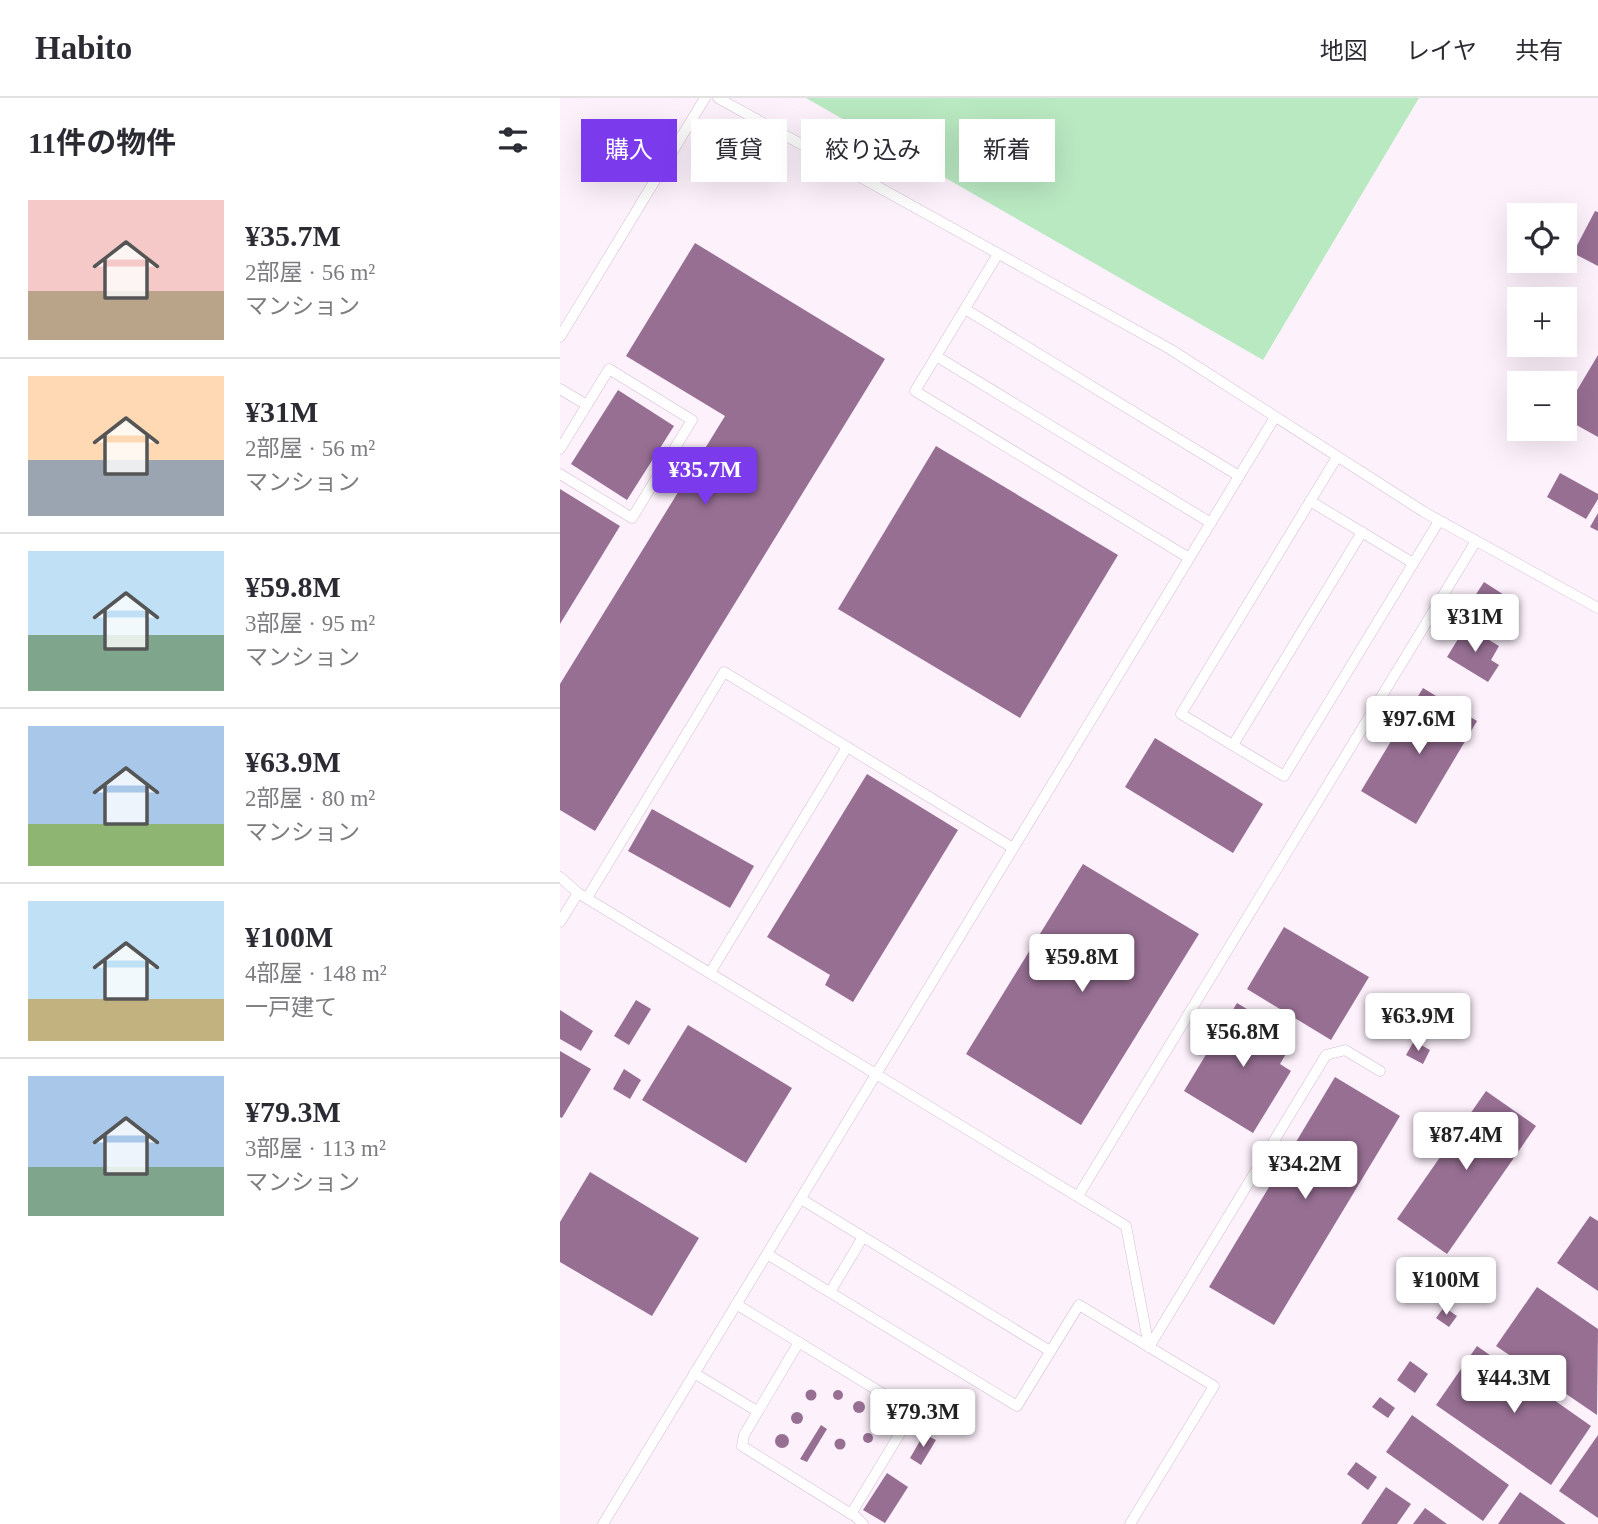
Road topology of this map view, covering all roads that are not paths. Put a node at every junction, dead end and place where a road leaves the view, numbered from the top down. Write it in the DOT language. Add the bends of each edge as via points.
graph roads {
  1 [pos="705,98"];
  2 [pos="718,98"];
  3 [pos="998,254"];
  4 [pos="965,309"];
  5 [pos="560,337"];
  6 [pos="936,356"];
  7 [pos="560,389"];
  8 [pos="587,405"];
  9 [pos="1275,417"];
  10 [pos="560,449"];
  11 [pos="1337,457"];
  12 [pos="560,474"];
  13 [pos="1239,476"];
  14 [pos="1310,501"];
  15 [pos="1439,521"];
  16 [pos="1211,523"];
  17 [pos="1362,532"];
  18 [pos="1476,541"];
  19 [pos="1189,558"];
  20 [pos="1413,563"];
  21 [pos="1598,608"];
  22 [pos="1233,745"];
  23 [pos="847,747"];
  24 [pos="1013,848"];
  25 [pos="560,877"];
  26 [pos="582,895"];
  27 [pos="560,922"];
  28 [pos="710,973"];
  29 [pos="1380,1071"];
  30 [pos="876,1074"];
  31 [pos="1078,1196"];
  32 [pos="800,1199"];
  33 [pos="863,1237"];
  34 [pos="767,1254"];
  35 [pos="830,1292"];
  36 [pos="736,1304"];
  37 [pos="799,1342"];
  38 [pos="1149,1347"];
  39 [pos="1051,1350"];
  40 [pos="694,1373"];
  41 [pos="757,1411"];
  42 [pos="851,1514"];
  43 [pos="603,1524"];
  44 [pos="863,1524"];
  45 [pos="1130,1524"];
  1 -- 5 [label="lane"];
  2 -- 3 [label="lane"];
  3 -- 4 [label="lane"];
  3 -- 9 [label="lane" via="1170,349"];
  4 -- 6 [label="lane"];
  4 -- 13 [label="lane"];
  6 -- 16 [label="lane"];
  6 -- 19 [label="lane" via="915,391"];
  7 -- 8 [label="lane"];
  8 -- 10 [label="lane"];
  8 -- 12 [label="lane" via="609,369 692,419 632,518"];
  9 -- 11 [label="lane"];
  9 -- 13 [label="lane"];
  11 -- 14 [label="lane"];
  11 -- 15 [label="lane"];
  13 -- 16 [label="lane"];
  14 -- 17 [label="lane"];
  14 -- 22 [label="lane" via="1181,714"];
  15 -- 18 [label="lane"];
  15 -- 20 [label="lane"];
  16 -- 19 [label="lane"];
  17 -- 20 [label="lane"];
  17 -- 22 [label="lane"];
  18 -- 21 [label="lane"];
  18 -- 31 [label="lane"];
  19 -- 24 [label="lane"];
  20 -- 22 [label="lane" via="1284,776"];
  23 -- 24 [label="lane"];
  23 -- 26 [label="lane" via="724,672"];
  23 -- 28 [label="lane"];
  24 -- 30 [label="lane"];
  25 -- 26 [label="lane"];
  26 -- 27 [label="lane"];
  26 -- 28 [label="lane"];
  28 -- 30 [label="lane"];
  29 -- 38 [label="lane" via="1345,1050 1326,1055"];
  30 -- 31 [label="lane"];
  30 -- 32 [label="lane"];
  31 -- 38 [label="lane" via="1126,1226"];
  32 -- 33 [label="lane"];
  32 -- 34 [label="lane"];
  33 -- 35 [label="lane"];
  33 -- 39 [label="lane"];
  34 -- 35 [label="lane"];
  34 -- 36 [label="lane"];
  35 -- 39 [label="lane" via="1017,1406"];
  36 -- 37 [label="lane"];
  36 -- 40 [label="lane"];
  37 -- 41 [label="lane"];
  37 -- 42 [label="lane" via="913,1412"];
  38 -- 39 [label="lane" via="1079,1304"];
  38 -- 45 [label="lane" via="1214,1387"];
  40 -- 41 [label="lane"];
  40 -- 43 [label="lane"];
  41 -- 42 [label="lane" via="741,1439 743,1448"];
  42 -- 44 [label="lane"];
}
